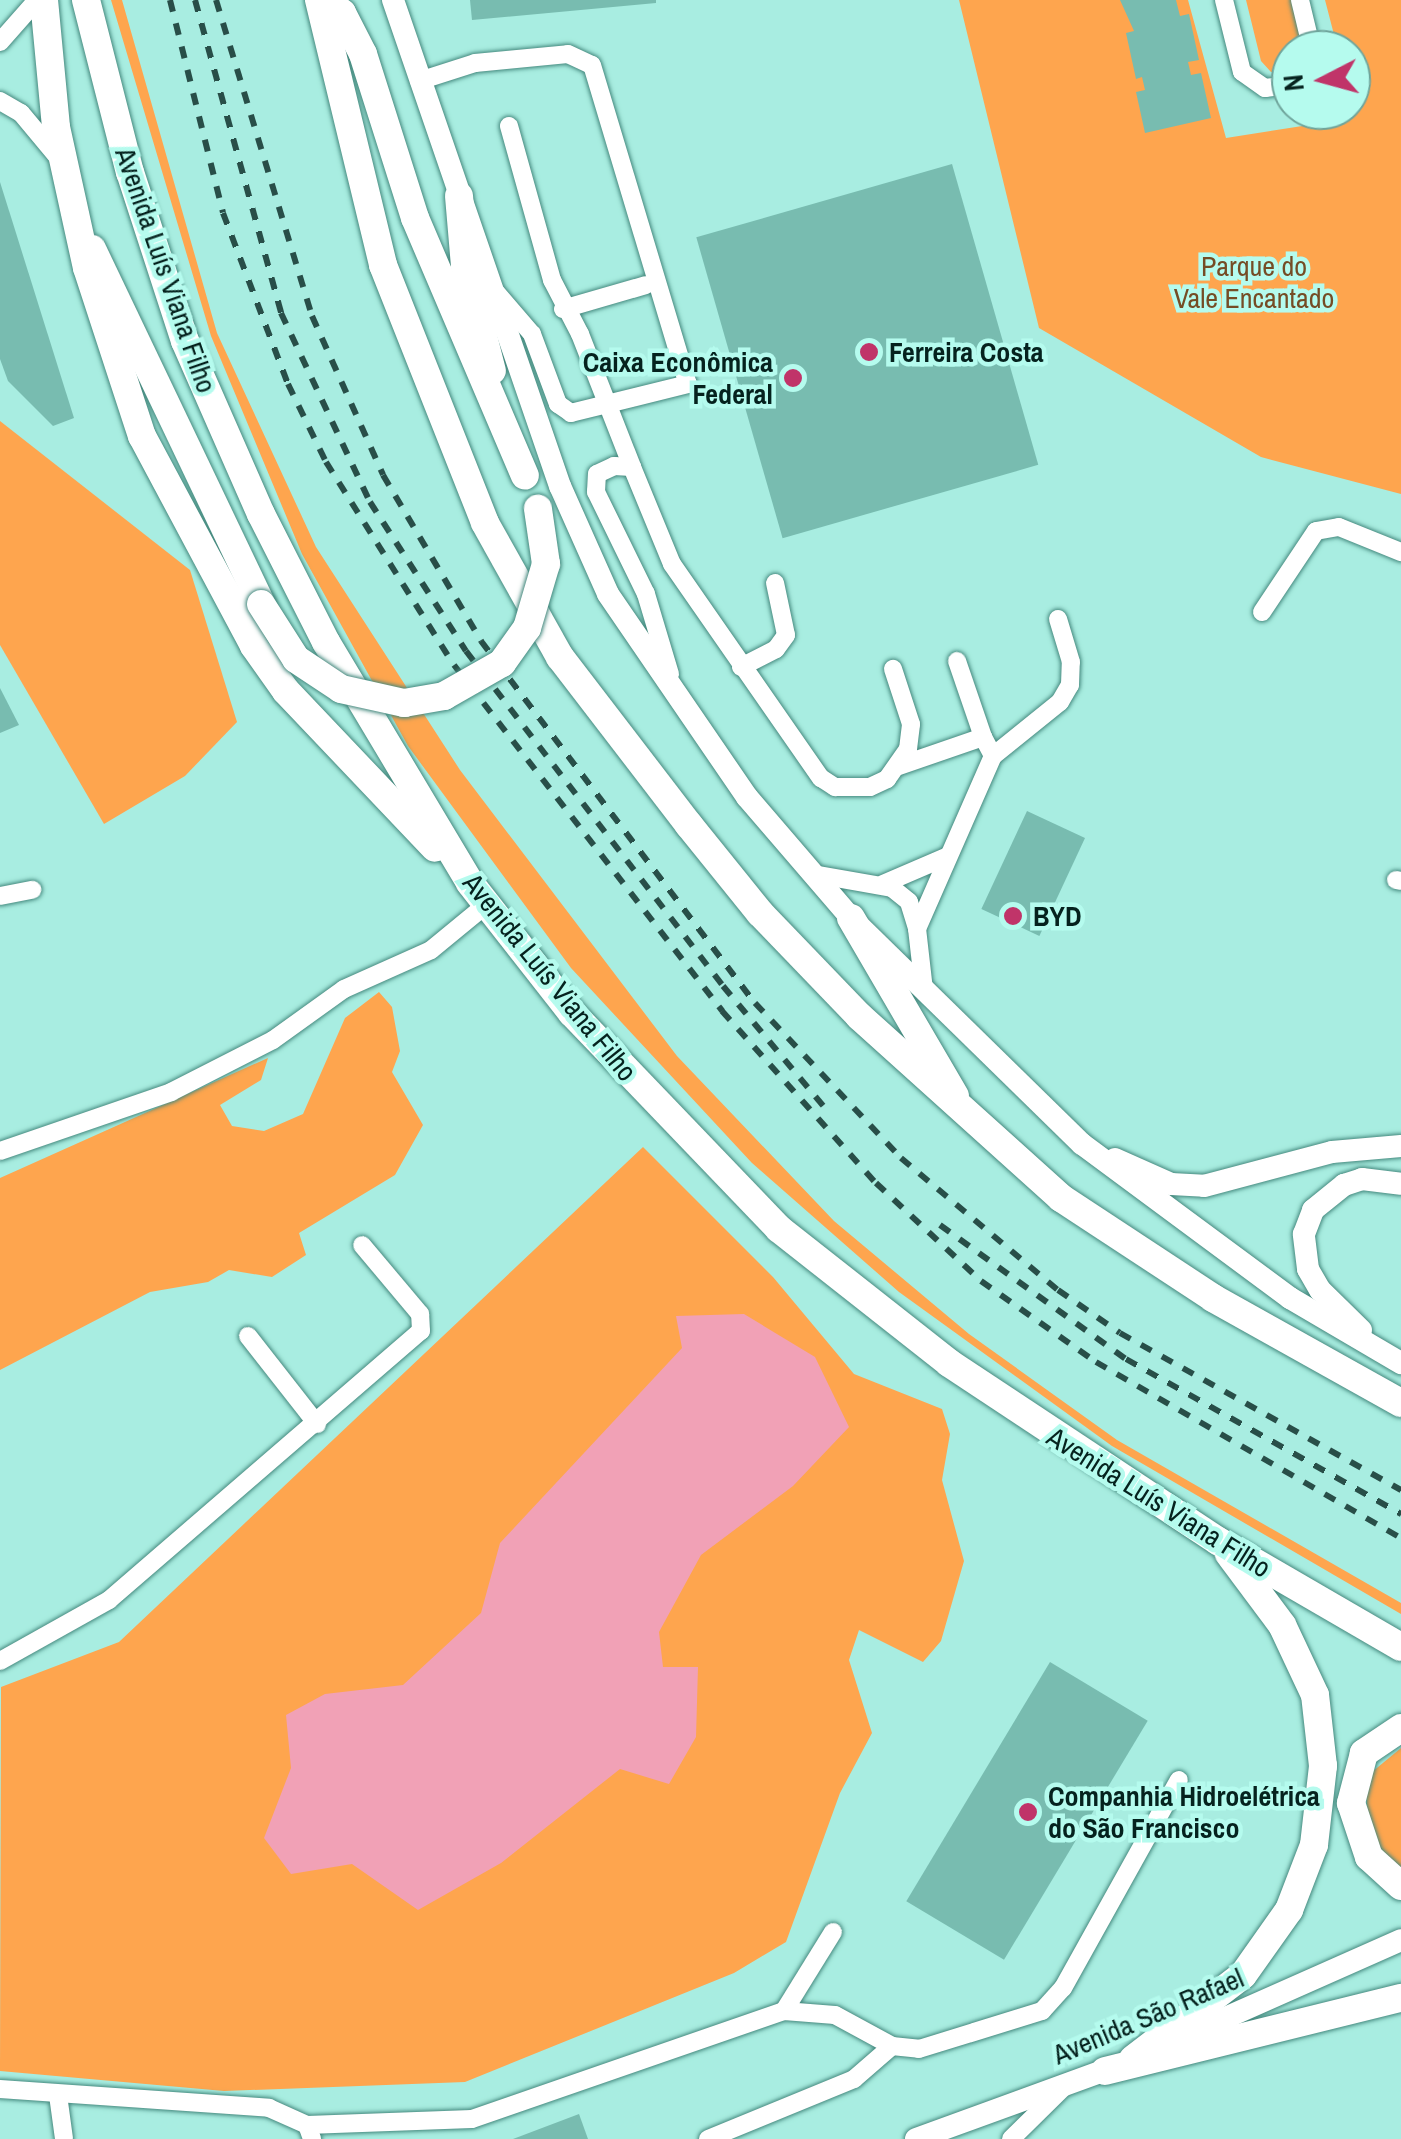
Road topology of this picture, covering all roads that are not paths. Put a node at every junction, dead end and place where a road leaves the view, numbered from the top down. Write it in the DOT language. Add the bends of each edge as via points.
graph roads {
  1 [pos="41,0"];
  2 [pos="86,0"];
  3 [pos="321,0"];
  4 [pos="393,0"];
  5 [pos="1224,0"];
  6 [pos="1300,0"];
  7 [pos="1307,30"];
  8 [pos="0,42"];
  9 [pos="419,81"];
  10 [pos="1271,87"];
  11 [pos="0,101"];
  12 [pos="508,126"];
  13 [pos="66,173"];
  14 [pos="459,196"];
  15 [pos="82,230"];
  16 [pos="485,280"];
  17 [pos="646,285"];
  18 [pos="563,309"];
  19 [pos="610,408"];
  20 [pos="632,468"];
  21 [pos="525,476"];
  22 [pos="1401,552"];
  23 [pos="775,584"];
  24 [pos="1262,612"];
  25 [pos="1058,619"];
  26 [pos="957,661"];
  27 [pos="741,666"];
  28 [pos="893,669"];
  29 [pos="682,708"];
  30 [pos="984,736"];
  31 [pos="993,756"];
  32 [pos="899,766"];
  33 [pos="946,856"];
  34 [pos="814,874"];
  35 [pos="879,884"];
  36 [pos="32,890"];
  37 [pos="479,894"];
  38 [pos="0,896"];
  39 [pos="852,918"];
  40 [pos="917,928"];
  41 [pos="925,992"];
  42 [pos="971,1123"];
  43 [pos="1082,1144"];
  44 [pos="1401,1146"];
  45 [pos="0,1151"];
  46 [pos="1401,1184"];
  47 [pos="362,1245"];
  48 [pos="248,1336"];
  49 [pos="1393,1358"];
  50 [pos="1401,1402"];
  51 [pos="317,1424"];
  52 [pos="1218,1541"];
  53 [pos="1401,1647"];
  54 [pos="0,1661"];
  55 [pos="1401,1728"];
  56 [pos="1179,1780"];
  57 [pos="1401,1886"];
  58 [pos="833,1932"];
  59 [pos="1401,1940"];
  60 [pos="1401,1998"];
  61 [pos="784,2011"];
  62 [pos="892,2046"];
  63 [pos="1133,2059"];
  64 [pos="1105,2071"];
  65 [pos="1066,2084"];
  66 [pos="0,2089"];
  67 [pos="58,2095"];
  68 [pos="310,2132"];
  69 [pos="64,2139"];
  70 [pos="708,2139"];
  71 [pos="916,2139"];
  72 [pos="1011,2139"];
  1 -- 8 [label="street"];
  1 -- 13 [label="highway"];
  2 -- 37 [label="highway, Avenida Luís Viana Filho" via="130,172 214,409 326,642"];
  3 -- 21 [label="highway" via="342,13 363,54 414,218"];
  3 -- 42 [label="highway" via="382,264 486,523 560,657 760,913"];
  4 -- 9 [label="main road"];
  5 -- 10 [label="street" via="1242,72"];
  6 -- 7 [label="street"];
  9 -- 14 [label="main road"];
  9 -- 19 [label="street" via="475,63 568,54 592,65 690,375 684,388"];
  11 -- 13 [label="street" via="35,128"];
  12 -- 18 [label="street"];
  13 -- 15 [label="highway"];
  14 -- 16 [label="main road"];
  14 -- 21 [label="highway" via="480,331"];
  15 -- 21 [label="highway, bridge" via="261,604 296,659 340,689 404,703 444,696 502,663 527,628 546,564"];
  15 -- 37 [label="highway" via="97,309 142,436 254,646 326,734"];
  16 -- 19 [label="street" via="532,334 563,409 579,414"];
  16 -- 29 [label="main road" via="530,411 608,594"];
  17 -- 18 [label="street"];
  18 -- 19 [label="street"];
  19 -- 20 [label="street"];
  20 -- 27 [label="street" via="661,541"];
  20 -- 29 [label="street" via="604,468 596,492 646,594"];
  22 -- 24 [label="street" via="1340,527 1316,531"];
  23 -- 27 [label="street" via="786,635 776,649"];
  25 -- 31 [label="street" via="1072,662 1070,685 1060,702"];
  26 -- 30 [label="street"];
  27 -- 32 [label="street" via="835,787 870,787"];
  28 -- 32 [label="street" via="912,736"];
  29 -- 34 [label="main road"];
  30 -- 31 [label="street"];
  30 -- 32 [label="street"];
  31 -- 33 [label="street"];
  33 -- 35 [label="street" via="907,878"];
  33 -- 40 [label="street"];
  34 -- 35 [label="street"];
  34 -- 39 [label="main road"];
  35 -- 40 [label="street" via="908,902"];
  36 -- 38 [label="street"];
  37 -- 45 [label="street" via="431,950 344,990 273,1040 189,1083"];
  37 -- 52 [label="highway, Avenida Luís Viana Filho" via="572,1013 779,1229 1022,1418"];
  39 -- 41 [label="main road"];
  39 -- 42 [label="highway"];
  40 -- 41 [label="street"];
  41 -- 43 [label="main road"];
  42 -- 50 [label="highway" via="1133,1250"];
  43 -- 44 [label="main road" via="1184,1186 1256,1176 1332,1152"];
  43 -- 49 [label="main road" via="1274,1286"];
  46 -- 49 [label="main road" via="1362,1179 1344,1186 1312,1210 1304,1234 1308,1270 1320,1290"];
  47 -- 51 [label="street" via="423,1325"];
  48 -- 51 [label="street"];
  51 -- 54 [label="street" via="109,1600"];
  52 -- 53 [label="highway, Avenida Luís Viana Filho"];
  52 -- 63 [label="highway" via="1302,1659 1321,1730 1320,1808 1302,1881 1244,1975"];
  55 -- 57 [label="highway" via="1364,1752 1351,1803 1369,1858"];
  56 -- 62 [label="street" via="1063,1988 1042,2011 942,2046"];
  58 -- 61 [label="street"];
  59 -- 63 [label="main road, Avenida São Rafael"];
  60 -- 64 [label="highway"];
  61 -- 62 [label="street" via="835,2015"];
  61 -- 68 [label="street" via="472,2119"];
  62 -- 70 [label="street" via="854,2080"];
  63 -- 64 [label="main road, Avenida São Rafael"];
  64 -- 65 [label="main road, Avenida São Rafael"];
  65 -- 71 [label="main road, Avenida São Rafael"];
  65 -- 72 [label="street"];
  66 -- 67 [label="street"];
  67 -- 68 [label="street" via="245,2104"];
  67 -- 69 [label="street"];
}
